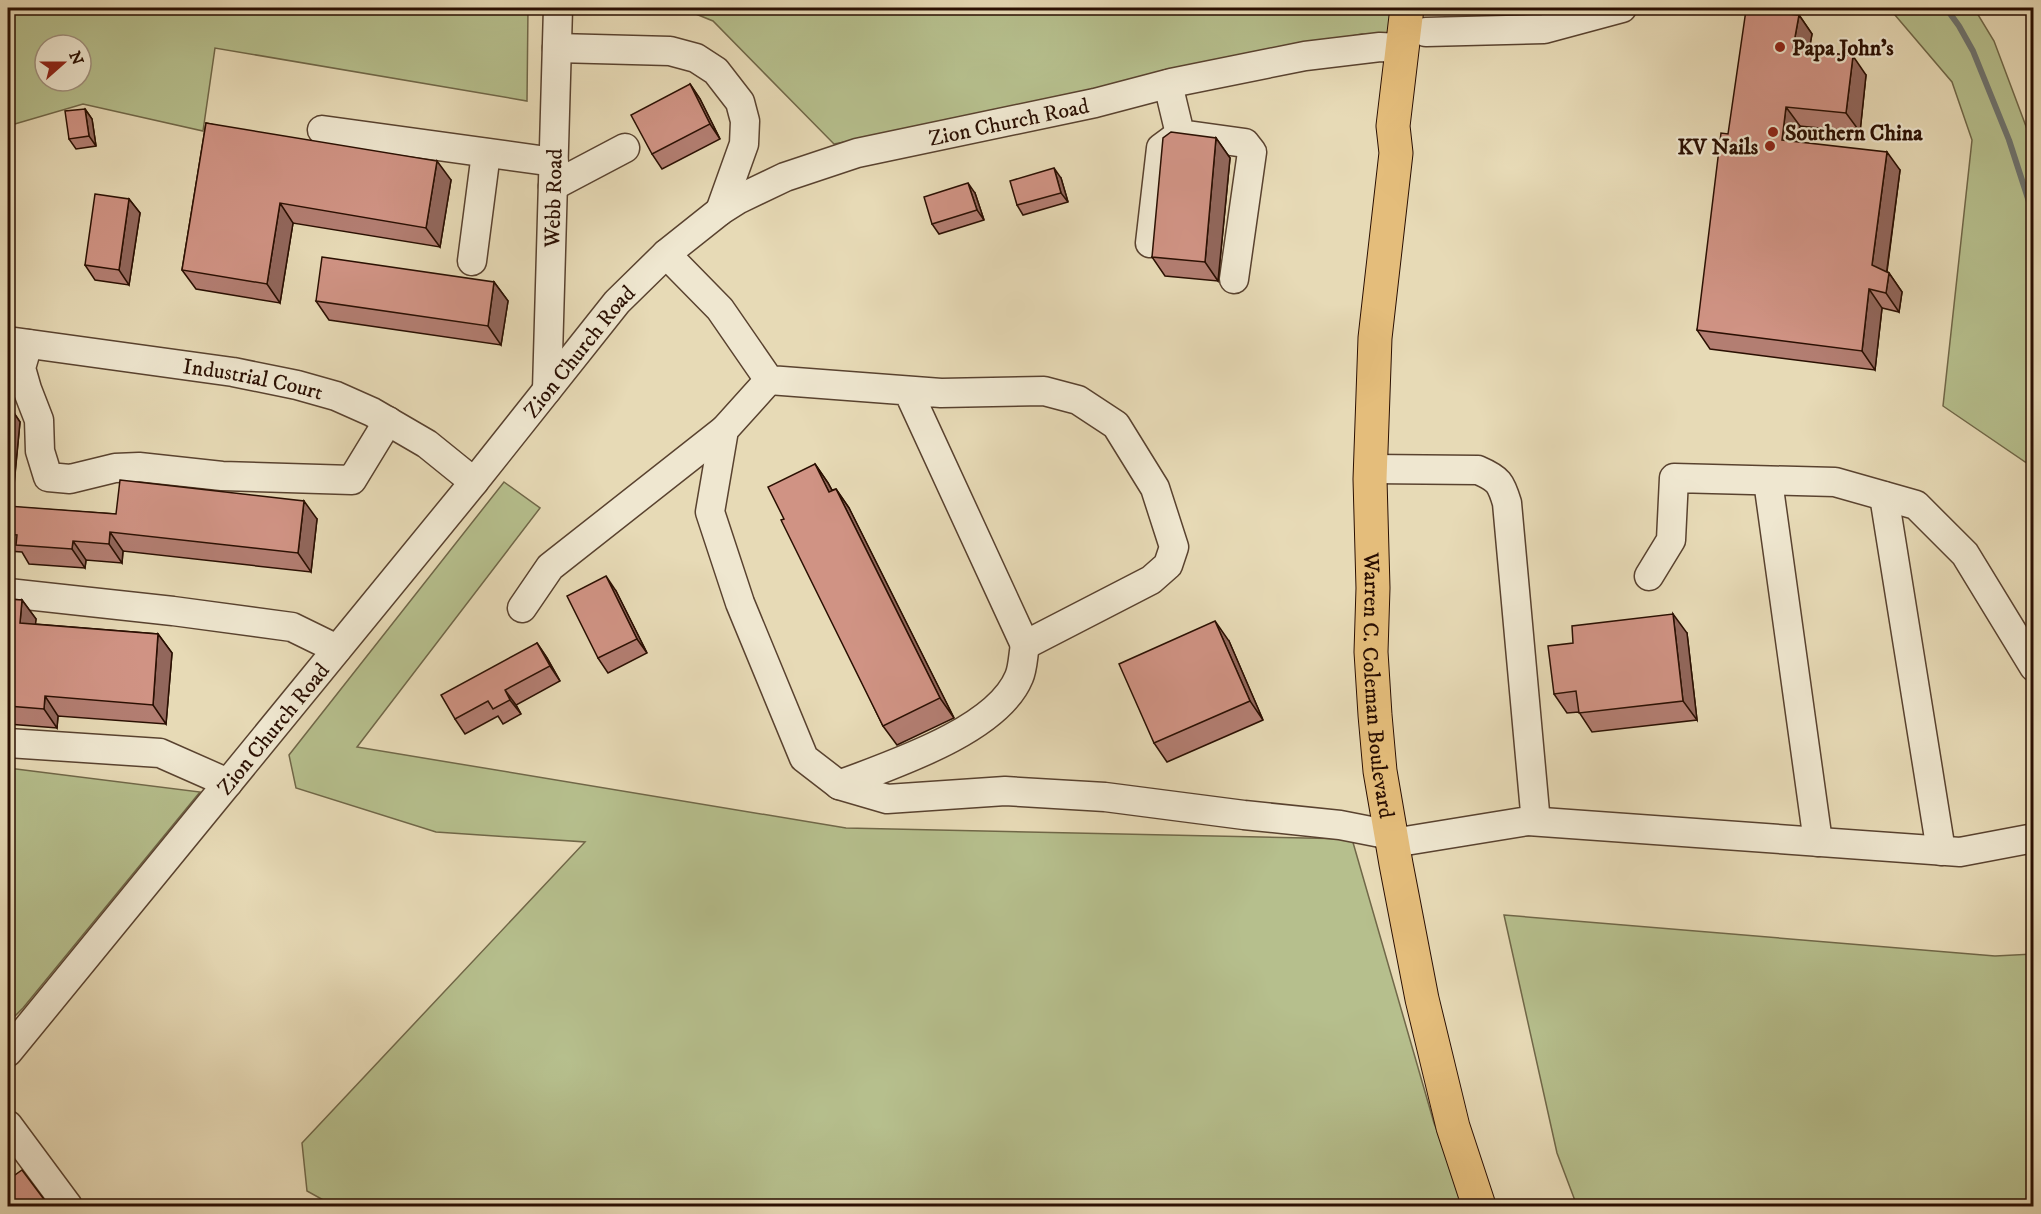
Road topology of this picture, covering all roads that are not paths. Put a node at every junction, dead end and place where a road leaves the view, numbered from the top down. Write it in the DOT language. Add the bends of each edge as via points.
graph roads {
  1 [pos="558,8"];
  2 [pos="1622,8"];
  3 [pos="1416,24"];
  4 [pos="557,48"];
  5 [pos="1168,84"];
  6 [pos="322,130"];
  7 [pos="1180,134"];
  8 [pos="625,148"];
  9 [pos="486,153"];
  10 [pos="553,174"];
  11 [pos="720,211"];
  12 [pos="1150,243"];
  13 [pos="666,254"];
  14 [pos="472,261"];
  15 [pos="1234,279"];
  16 [pos="18,342"];
  17 [pos="769,380"];
  18 [pos="547,390"];
  19 [pos="908,391"];
  20 [pos="387,421"];
  21 [pos="724,430"];
  22 [pos="1371,469"];
  23 [pos="1768,481"];
  24 [pos="474,482"];
  25 [pos="1884,496"];
  26 [pos="1649,576"];
  27 [pos="8,593"];
  28 [pos="522,608"];
  29 [pos="1025,645"];
  30 [pos="337,649"];
  31 [pos="2034,667"];
  32 [pos="8,743"];
  33 [pos="228,783"];
  34 [pos="839,785"];
  35 [pos="1528,821"];
  36 [pos="2034,838"];
  37 [pos="1392,839"];
  38 [pos="1818,842"];
  39 [pos="1941,851"];
  40 [pos="8,1052"];
  41 [pos="8,1125"];
  42 [pos="68,1206"];
  43 [pos="1479,1206"];
  1 -- 4 [label="street, Webb Road"];
  2 -- 3 [label="street, Zion Church Road" via="1544,29"];
  3 -- 5 [label="street, Zion Church Road" via="1380,47 1305,56"];
  3 -- 22 [label="highway, Warren C. Coleman Boulevard" via="1393,126 1396,153 1375,338"];
  4 -- 10 [label="street, Webb Road"];
  4 -- 11 [label="street" via="670,51 696,58 716,71 740,102 745,121 744,144"];
  5 -- 7 [label="street"];
  5 -- 11 [label="street, Zion Church Road" via="857,153 785,177"];
  6 -- 9 [label="street"];
  7 -- 12 [label="street" via="1161,147"];
  7 -- 15 [label="street" via="1245,143 1252,152"];
  8 -- 10 [label="street"];
  9 -- 10 [label="street"];
  9 -- 14 [label="street"];
  10 -- 18 [label="street, Webb Road"];
  11 -- 13 [label="street, Zion Church Road"];
  13 -- 17 [label="street" via="720,309"];
  13 -- 18 [label="street, Zion Church Road" via="617,302"];
  16 -- 20 [label="street, Industrial Court" via="297,385 336,396"];
  16 -- 20 [label="street" via="21,368 39,420 40,451 48,477 70,479 139,466 222,476 352,480"];
  17 -- 19 [label="street"];
  17 -- 21 [label="street"];
  18 -- 24 [label="street, Zion Church Road"];
  19 -- 29 [label="street"];
  19 -- 29 [label="street" via="1044,391 1078,400 1116,425 1155,488 1174,547 1168,565 1150,580"];
  20 -- 24 [label="street, Industrial Court" via="427,444"];
  21 -- 28 [label="street" via="550,567"];
  21 -- 34 [label="street" via="710,513 736,592 804,758"];
  22 -- 35 [label="street" via="1479,470 1501,485 1507,503 1535,812"];
  22 -- 37 [label="highway, Warren C. Coleman Boulevard" via="1373,694 1380,771"];
  23 -- 25 [label="street" via="1836,482"];
  23 -- 26 [label="street" via="1674,478 1671,540"];
  23 -- 38 [label="street"];
  24 -- 30 [label="street, Zion Church Road"];
  25 -- 31 [label="street" via="1916,505 1965,554"];
  25 -- 39 [label="street"];
  27 -- 30 [label="street" via="292,627"];
  29 -- 34 [label="street" via="1020,676 1004,703 950,740"];
  30 -- 33 [label="street, Zion Church Road"];
  32 -- 33 [label="street" via="160,753"];
  33 -- 40 [label="street, Zion Church Road"];
  34 -- 37 [label="street" via="886,799 1005,791 1106,797 1340,825"];
  35 -- 37 [label="street"];
  35 -- 38 [label="street"];
  36 -- 39 [label="street" via="1960,852"];
  37 -- 43 [label="highway, Warren C. Coleman Boulevard" via="1444,1092"];
  38 -- 39 [label="street"];
  41 -- 42 [label="street"];
}
